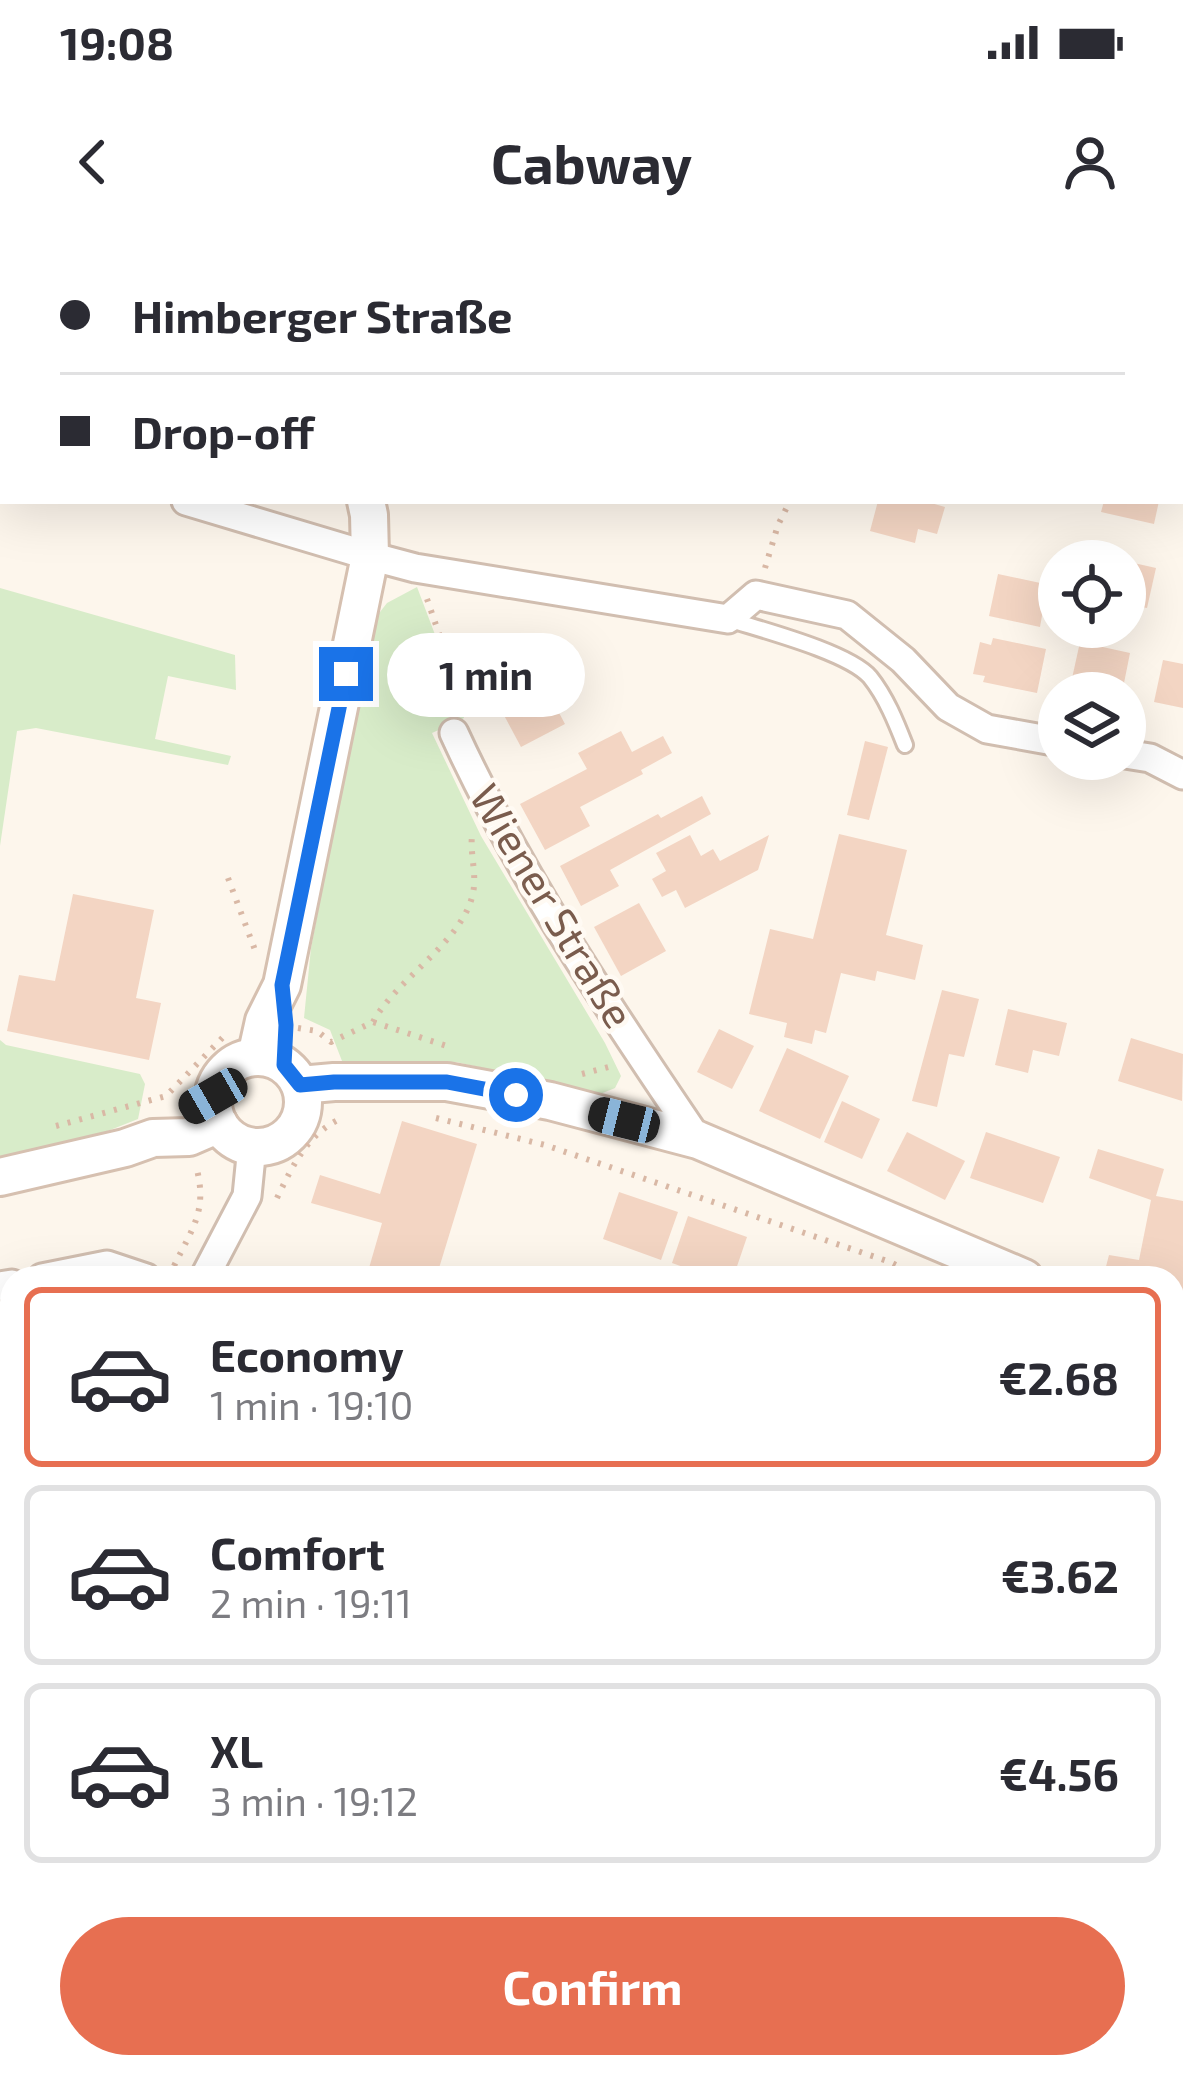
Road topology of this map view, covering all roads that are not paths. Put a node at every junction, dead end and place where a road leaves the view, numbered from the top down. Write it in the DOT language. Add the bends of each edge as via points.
graph roads {
  1 [pos="196,504"];
  2 [pos="367,504"];
  3 [pos="370,556"];
  4 [pos="728,620"];
  5 [pos="454,733"];
  6 [pos="1038,738"];
  7 [pos="905,745"];
  8 [pos="1146,757"];
  9 [pos="1183,775"];
  10 [pos="282,1061"];
  11 [pos="177,1123"];
  12 [pos="698,1140"];
  13 [pos="252,1147"];
  14 [pos="0,1177"];
  15 [pos="210,1266"];
  16 [pos="996,1266"];
  1 -- 3 [label="street"];
  2 -- 3 [label="main road"];
  3 -- 4 [label="street"];
  3 -- 10 [label="main road" via="271,976"];
  4 -- 6 [label="street" via="756,595 847,615 948,707 987,729"];
  4 -- 7 [label="lane" via="816,646 867,673"];
  5 -- 12 [label="street, Wiener Straße" via="530,883"];
  8 -- 9 [label="street"];
  10 -- 11 [label="main road" via="246,1058 227,1068"];
  10 -- 12 [label="main road" via="359,1098 447,1082"];
  10 -- 13 [label="main road" via="297,1124 282,1140"];
  11 -- 13 [label="main road"];
  11 -- 14 [label="main road"];
  12 -- 16 [label="main road"];
  13 -- 15 [label="street" via="247,1196"];
}
